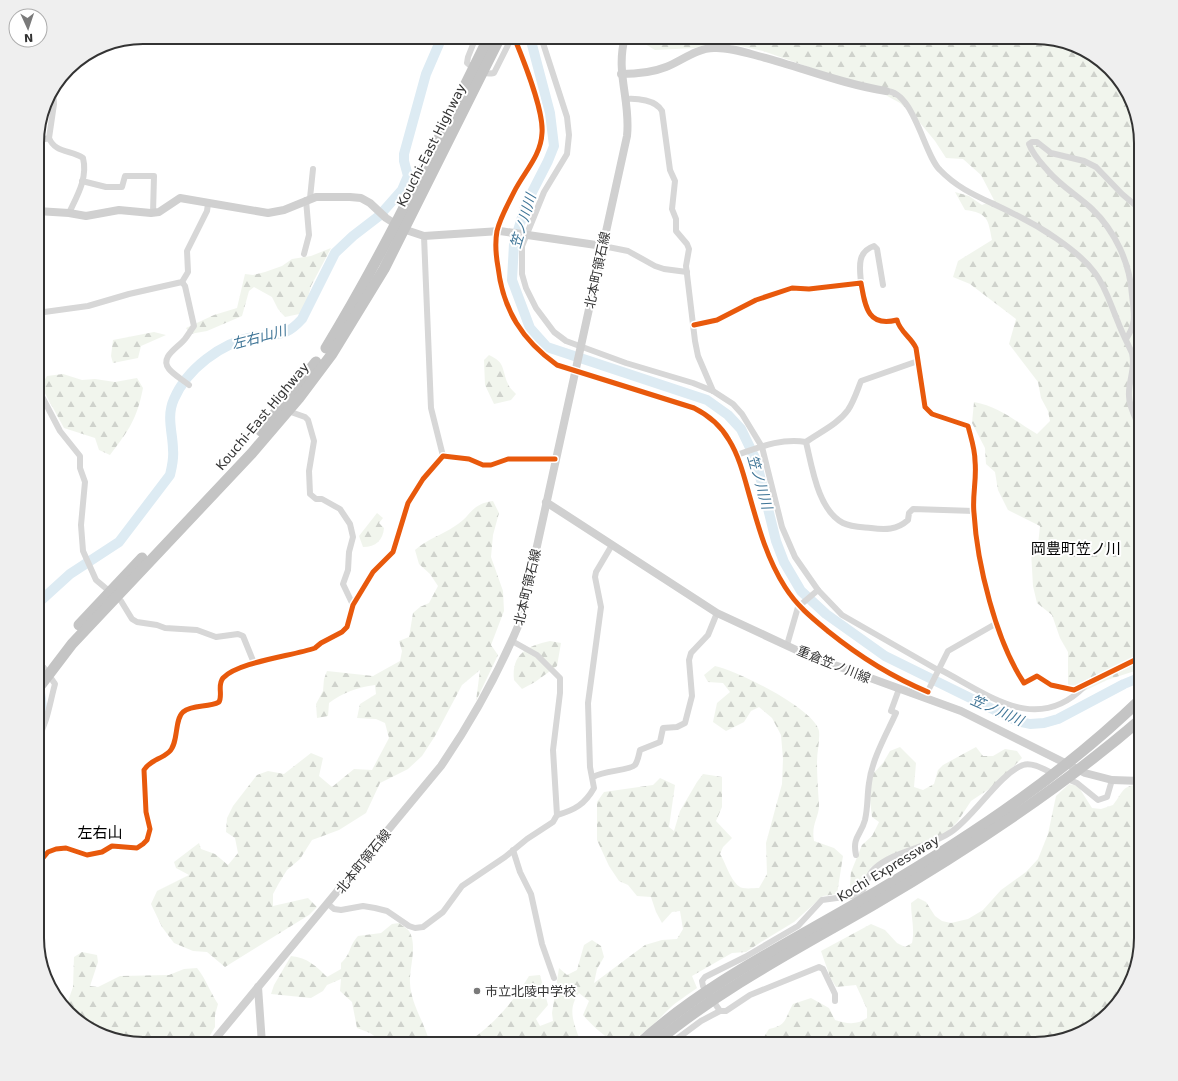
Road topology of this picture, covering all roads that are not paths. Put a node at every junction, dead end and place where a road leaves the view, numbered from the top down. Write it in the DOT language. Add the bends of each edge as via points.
graph roads {
  1 [pos="473,44"];
  2 [pos="487,44"];
  3 [pos="495,44"];
  4 [pos="509,44"];
  5 [pos="515,44"];
  6 [pos="543,44"];
  7 [pos="624,44"];
  8 [pos="478,71"];
  9 [pos="621,74"];
  10 [pos="886,90"];
  11 [pos="625,98"];
  12 [pos="54,101"];
  13 [pos="49,138"];
  14 [pos="44,139"];
  15 [pos="313,169"];
  16 [pos="82,180"];
  17 [pos="308,199"];
  18 [pos="208,204"];
  19 [pos="1134,204"];
  20 [pos="44,211"];
  21 [pos="69,213"];
  22 [pos="153,213"];
  23 [pos="395,224"];
  24 [pos="499,231"];
  25 [pos="525,235"];
  26 [pos="424,236"];
  27 [pos="603,246"];
  28 [pos="304,254"];
  29 [pos="687,272"];
  30 [pos="182,282"];
  31 [pos="861,283"];
  32 [pos="883,285"];
  33 [pos="44,312"];
  34 [pos="1134,321"];
  35 [pos="1134,321"];
  36 [pos="694,325"];
  37 [pos="1126,339"];
  38 [pos="580,348"];
  39 [pos="918,361"];
  40 [pos="1134,362"];
  41 [pos="1134,362"];
  42 [pos="576,371"];
  43 [pos="187,383"];
  44 [pos="713,391"];
  45 [pos="44,400"];
  46 [pos="288,411"];
  47 [pos="1134,414"];
  48 [pos="806,442"];
  49 [pos="759,448"];
  50 [pos="738,454"];
  51 [pos="443,456"];
  52 [pos="555,460"];
  53 [pos="546,502"];
  54 [pos="974,511"];
  55 [pos="612,545"];
  56 [pos="817,591"];
  57 [pos="112,595"];
  58 [pos="353,605"];
  59 [pos="800,606"];
  60 [pos="717,613"];
  61 [pos="997,623"];
  62 [pos="512,641"];
  63 [pos="787,645"];
  64 [pos="1134,660"];
  65 [pos="254,663"];
  66 [pos="938,671"];
  67 [pos="44,674"];
  68 [pos="44,678"];
  69 [pos="1088,683"];
  70 [pos="899,689"];
  71 [pos="927,692"];
  72 [pos="1134,705"];
  73 [pos="1134,725"];
  74 [pos="44,727"];
  75 [pos="592,777"];
  76 [pos="1112,780"];
  77 [pos="1134,781"];
  78 [pos="557,815"];
  79 [pos="513,850"];
  80 [pos="856,854"];
  81 [pos="44,857"];
  82 [pos="328,904"];
  83 [pos="829,925"];
  84 [pos="554,978"];
  85 [pos="258,987"];
  86 [pos="835,1001"];
  87 [pos="719,1009"];
  88 [pos="217,1037"];
  89 [pos="262,1037"];
  90 [pos="648,1037"];
  91 [pos="663,1037"];
  92 [pos="679,1037"];
  1 -- 8 [label="street" via="467,63"];
  2 -- 8 [label="highway, Kouchi-East Highway"];
  3 -- 8 [label="highway, Kouchi-East Highway"];
  4 -- 8 [label="street" via="494,73"];
  5 -- 24 [label="street" via="538,108 542,132 535,158 514,191"];
  6 -- 25 [label="street" via="567,117 568,144 567,154 544,192"];
  7 -- 9 [label="main road, 北本町領石線"];
  8 -- 23 [label="highway, Kouchi-East Highway"];
  9 -- 10 [label="main road" via="654,71 703,49 714,48 774,60 854,86"];
  9 -- 11 [label="main road, 北本町領石線"];
  10 -- 37 [label="street" via="894,92 910,109 938,169 973,196 1004,209 1040,230 1087,264 1103,286"];
  11 -- 27 [label="main road, 北本町領石線" via="627,136"];
  11 -- 29 [label="street" via="653,103 662,111 670,170 675,181 672,209 676,219 676,231 689,249 686,260"];
  12 -- 13 [label="street"];
  13 -- 14 [label="street"];
  13 -- 16 [label="street" via="59,149 83,158"];
  15 -- 17 [label="street"];
  16 -- 21 [label="street" via="81,188"];
  16 -- 22 [label="street" via="106,187 122,187 125,176 154,176"];
  17 -- 18 [label="main road" via="284,210 268,213"];
  17 -- 23 [label="main road" via="322,196 361,198"];
  17 -- 28 [label="street" via="308,235"];
  18 -- 22 [label="main road" via="180,198 159,212"];
  18 -- 30 [label="street" via="187,251 188,272"];
  19 -- 35 [label="street" via="1096,167 1084,161 1051,153 1037,142 1029,144 1035,156 1055,178 1092,209 1116,239 1132,290"];
  20 -- 21 [label="main road"];
  21 -- 22 [label="main road" via="86,216 119,210"];
  23 -- 26 [label="main road"];
  23 -- 46 [label="highway, Kouchi-East Highway" via="364,304 332,354"];
  23 -- 57 [label="highway, Kouchi-East Highway" via="356,301 326,348 291,395"];
  24 -- 25 [label="main road"];
  24 -- 26 [label="main road"];
  24 -- 42 [label="street" via="496,255 499,280 504,301 515,323 541,354 557,365"];
  25 -- 27 [label="main road"];
  25 -- 38 [label="street" via="522,260 526,288 536,308 554,332"];
  26 -- 51 [label="street" via="431,408"];
  27 -- 29 [label="street" via="628,251 664,270"];
  27 -- 38 [label="main road, 北本町領石線"];
  29 -- 36 [label="street"];
  30 -- 33 [label="street" via="88,306"];
  30 -- 43 [label="street" via="194,326 186,339 171,352 167,362 170,370"];
  31 -- 32 [label="street" via="859,262 868,248 876,246"];
  31 -- 36 [label="street" via="808,289 792,288 756,300 717,320"];
  31 -- 39 [label="street" via="869,315 874,320 897,320 899,327 913,342"];
  34 -- 37 [label="street" via="1133,329"];
  36 -- 44 [label="street" via="698,356"];
  37 -- 40 [label="street"];
  38 -- 42 [label="main road, 北本町領石線"];
  38 -- 44 [label="street"];
  39 -- 48 [label="street" via="861,381 856,397 839,420"];
  39 -- 54 [label="street" via="925,407 932,414 968,426 976,462"];
  41 -- 47 [label="street" via="1128,396"];
  42 -- 50 [label="street" via="694,408 720,427"];
  42 -- 52 [label="main road, 北本町領石線"];
  44 -- 49 [label="street" via="742,414"];
  45 -- 57 [label="street" via="60,431 80,456 80,468 85,482 81,540 85,558 96,580"];
  46 -- 57 [label="highway, Kouchi-East Highway" via="252,452"];
  46 -- 58 [label="street" via="308,420 314,441 309,471 310,494 340,509 352,531 348,570 343,584"];
  48 -- 49 [label="street" via="774,442"];
  48 -- 54 [label="street" via="814,478 825,504 832,515 845,524 882,530 891,529 908,520 913,509"];
  49 -- 50 [label="street"];
  49 -- 56 [label="street" via="782,527 795,557"];
  50 -- 59 [label="street" via="769,554 785,587"];
  51 -- 52 [label="street" via="469,459 483,465 508,459"];
  51 -- 58 [label="street" via="423,479 408,503 393,552 374,572"];
  52 -- 53 [label="main road, 北本町領石線"];
  53 -- 55 [label="main road, 重倉笠ノ川線"];
  53 -- 62 [label="main road, 北本町領石線" via="521,619"];
  54 -- 61 [label="street" via="981,566"];
  55 -- 60 [label="main road, 重倉笠ノ川線"];
  55 -- 75 [label="street" via="595,576 601,606 588,703"];
  56 -- 59 [label="street"];
  56 -- 66 [label="street" via="842,615"];
  57 -- 65 [label="street" via="121,601 132,619 138,622 165,628 197,630 216,637 238,634 243,636"];
  57 -- 67 [label="highway, Kouchi-East Highway"];
  58 -- 65 [label="street" via="347,627 315,648"];
  59 -- 63 [label="street"];
  59 -- 71 [label="street" via="851,650"];
  60 -- 63 [label="main road, 重倉笠ノ川線"];
  60 -- 75 [label="street" via="708,635 690,653 692,696 685,723 677,727 663,728 660,742 640,750 632,767"];
  61 -- 66 [label="street" via="948,651"];
  61 -- 69 [label="street" via="1007,654 1024,683 1037,676 1051,685 1074,690"];
  62 -- 78 [label="street" via="537,655 560,678 553,750"];
  62 -- 82 [label="main road, 北本町領石線" via="458,742"];
  63 -- 70 [label="main road, 重倉笠ノ川線" via="850,672"];
  64 -- 69 [label="street"];
  65 -- 81 [label="street" via="223,678 220,683 219,702 184,711 169,752 146,765 146,812 150,829 143,844 137,848 112,846 102,852 87,855 66,848 48,852"];
  66 -- 69 [label="street" via="1004,702 1029,710 1054,708 1063,704"];
  66 -- 71 [label="street"];
  68 -- 74 [label="street" via="55,684"];
  70 -- 71 [label="main road, 重倉笠ノ川線"];
  70 -- 80 [label="street" via="891,711 896,713 874,761 869,783 868,808 863,827 856,836"];
  71 -- 76 [label="main road, 重倉笠ノ川線" via="1070,766"];
  72 -- 83 [label="highway, Kochi Expressway" via="1040,784 952,846 878,891"];
  73 -- 83 [label="highway, Kochi Expressway" via="1048,793 959,853 873,905"];
  75 -- 78 [label="street" via="594,788 581,805 574,811"];
  76 -- 77 [label="main road, 重倉笠ノ川線"];
  76 -- 87 [label="street" via="1107,797 1098,800 1078,783 1030,764 1013,770 963,823 933,842 875,867 859,895 822,900 798,926 705,977 703,986"];
  78 -- 79 [label="street" via="553,822"];
  79 -- 82 [label="street" via="462,886 443,912 423,927 409,926 386,911 375,908 363,906 341,910 334,909"];
  79 -- 84 [label="street" via="531,894 542,944"];
  82 -- 85 [label="main road, 北本町領石線"];
  83 -- 90 [label="highway, Kochi Expressway" via="721,983 683,1008"];
  83 -- 91 [label="highway, Kochi Expressway" via="726,992"];
  85 -- 88 [label="main road, 北本町領石線"];
  85 -- 89 [label="main road"];
  86 -- 87 [label="street" via="835,994 823,969 819,967 750,995 726,1011"];
  87 -- 92 [label="street"];
}
